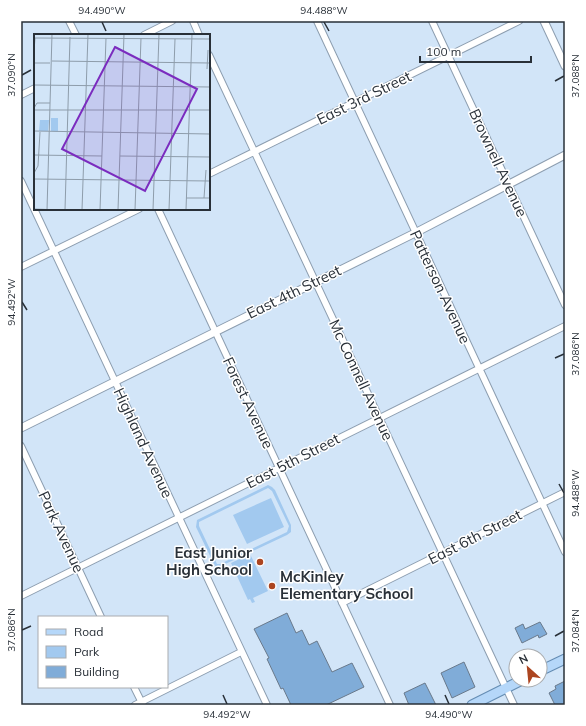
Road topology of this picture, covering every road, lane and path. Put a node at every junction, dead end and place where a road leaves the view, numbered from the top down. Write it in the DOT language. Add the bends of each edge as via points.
graph roads {
  1 [pos="69,21"];
  2 [pos="172,21"];
  3 [pos="193,21"];
  4 [pos="317,21"];
  5 [pos="432,21"];
  6 [pos="519,21"];
  7 [pos="544,21"];
  8 [pos="76,34"];
  9 [pos="146,34"];
  10 [pos="200,34"];
  11 [pos="448,56"];
  12 [pos="210,57"];
  13 [pos="565,66"];
  14 [pos="34,88"];
  15 [pos="21,95"];
  16 [pos="355,102"];
  17 [pos="255,152"];
  18 [pos="565,154"];
  19 [pos="210,174"];
  20 [pos="21,181"];
  21 [pos="508,184"];
  22 [pos="34,209"];
  23 [pos="35,210"];
  24 [pos="137,210"];
  25 [pos="158,210"];
  26 [pos="415,232"];
  27 [pos="54,251"];
  28 [pos="21,267"];
  29 [pos="315,282"];
  30 [pos="565,305"];
  31 [pos="565,326"];
  32 [pos="214,332"];
  33 [pos="479,369"];
  34 [pos="114,381"];
  35 [pos="379,418"];
  36 [pos="21,428"];
  37 [pos="21,446"];
  38 [pos="278,468"];
  39 [pos="565,492"];
  40 [pos="542,503"];
  41 [pos="178,518"];
  42 [pos="565,552"];
  43 [pos="443,553"];
  44 [pos="78,568"];
  45 [pos="21,596"];
  46 [pos="342,602"];
  47 [pos="102,616"];
  48 [pos="241,652"];
  49 [pos="565,658"];
  50 [pos="548,667"];
  51 [pos="134,688"];
  52 [pos="506,688"];
  53 [pos="142,703"];
  54 [pos="134,705"];
  55 [pos="267,705"];
  56 [pos="390,705"];
  57 [pos="472,705"];
  58 [pos="514,705"];
  1 -- 8 [label="street"];
  2 -- 9 [label="street"];
  3 -- 10 [label="street"];
  4 -- 16 [label="street, Patterson Avenue"];
  5 -- 11 [label="street, Brownell Avenue"];
  6 -- 11 [label="street, East 3rd Street"];
  7 -- 13 [label="street"];
  11 -- 16 [label="street, East 3rd Street"];
  11 -- 21 [label="street, Brownell Avenue"];
  12 -- 17 [label="street, Mc Connell Avenue"];
  14 -- 15 [label="street"];
  16 -- 17 [label="street, East 3rd Street"];
  16 -- 26 [label="street, Patterson Avenue"];
  17 -- 19 [label="street, East 3rd Street"];
  17 -- 29 [label="street, Mc Connell Avenue"];
  18 -- 21 [label="street, East 4th Street"];
  20 -- 22 [label="street, Highland Avenue"];
  21 -- 26 [label="street, East 4th Street"];
  21 -- 30 [label="street, Brownell Avenue"];
  23 -- 27 [label="street, Highland Avenue"];
  24 -- 27 [label="street"];
  25 -- 32 [label="street, Forest Avenue"];
  26 -- 29 [label="street, East 4th Street"];
  26 -- 33 [label="street, Patterson Avenue"];
  27 -- 28 [label="street"];
  27 -- 34 [label="street, Highland Avenue"];
  29 -- 32 [label="street, East 4th Street"];
  29 -- 35 [label="street, Mc Connell Avenue"];
  31 -- 33 [label="street, East 5th Street"];
  32 -- 34 [label="street, East 4th Street"];
  32 -- 38 [label="street, Forest Avenue"];
  33 -- 35 [label="street, East 5th Street"];
  33 -- 40 [label="street, Patterson Avenue"];
  34 -- 36 [label="street, East 4th Street"];
  34 -- 41 [label="street, Highland Avenue"];
  35 -- 38 [label="street, East 5th Street"];
  35 -- 43 [label="street, Mc Connell Avenue"];
  37 -- 44 [label="street, Park Avenue"];
  38 -- 41 [label="street, East 5th Street"];
  38 -- 46 [label="street, Forest Avenue"];
  39 -- 40 [label="street, East 6th Street"];
  40 -- 42 [label="street, Patterson Avenue"];
  40 -- 43 [label="street, East 6th Street"];
  41 -- 44 [label="street, East 5th Street"];
  41 -- 48 [label="street, Highland Avenue"];
  43 -- 46 [label="street, East 6th Street"];
  43 -- 52 [label="street, Mc Connell Avenue"];
  44 -- 45 [label="street, East 5th Street"];
  44 -- 47 [label="street, Park Avenue"];
  46 -- 56 [label="street, Forest Avenue"];
  48 -- 53 [label="street"];
  48 -- 55 [label="street, Highland Avenue"];
  49 -- 50 [label="main road"];
  51 -- 53 [label="street"];
  52 -- 57 [label="main road"];
  52 -- 58 [label="street, Mc Connell Avenue"];
  53 -- 54 [label="street"];
}
